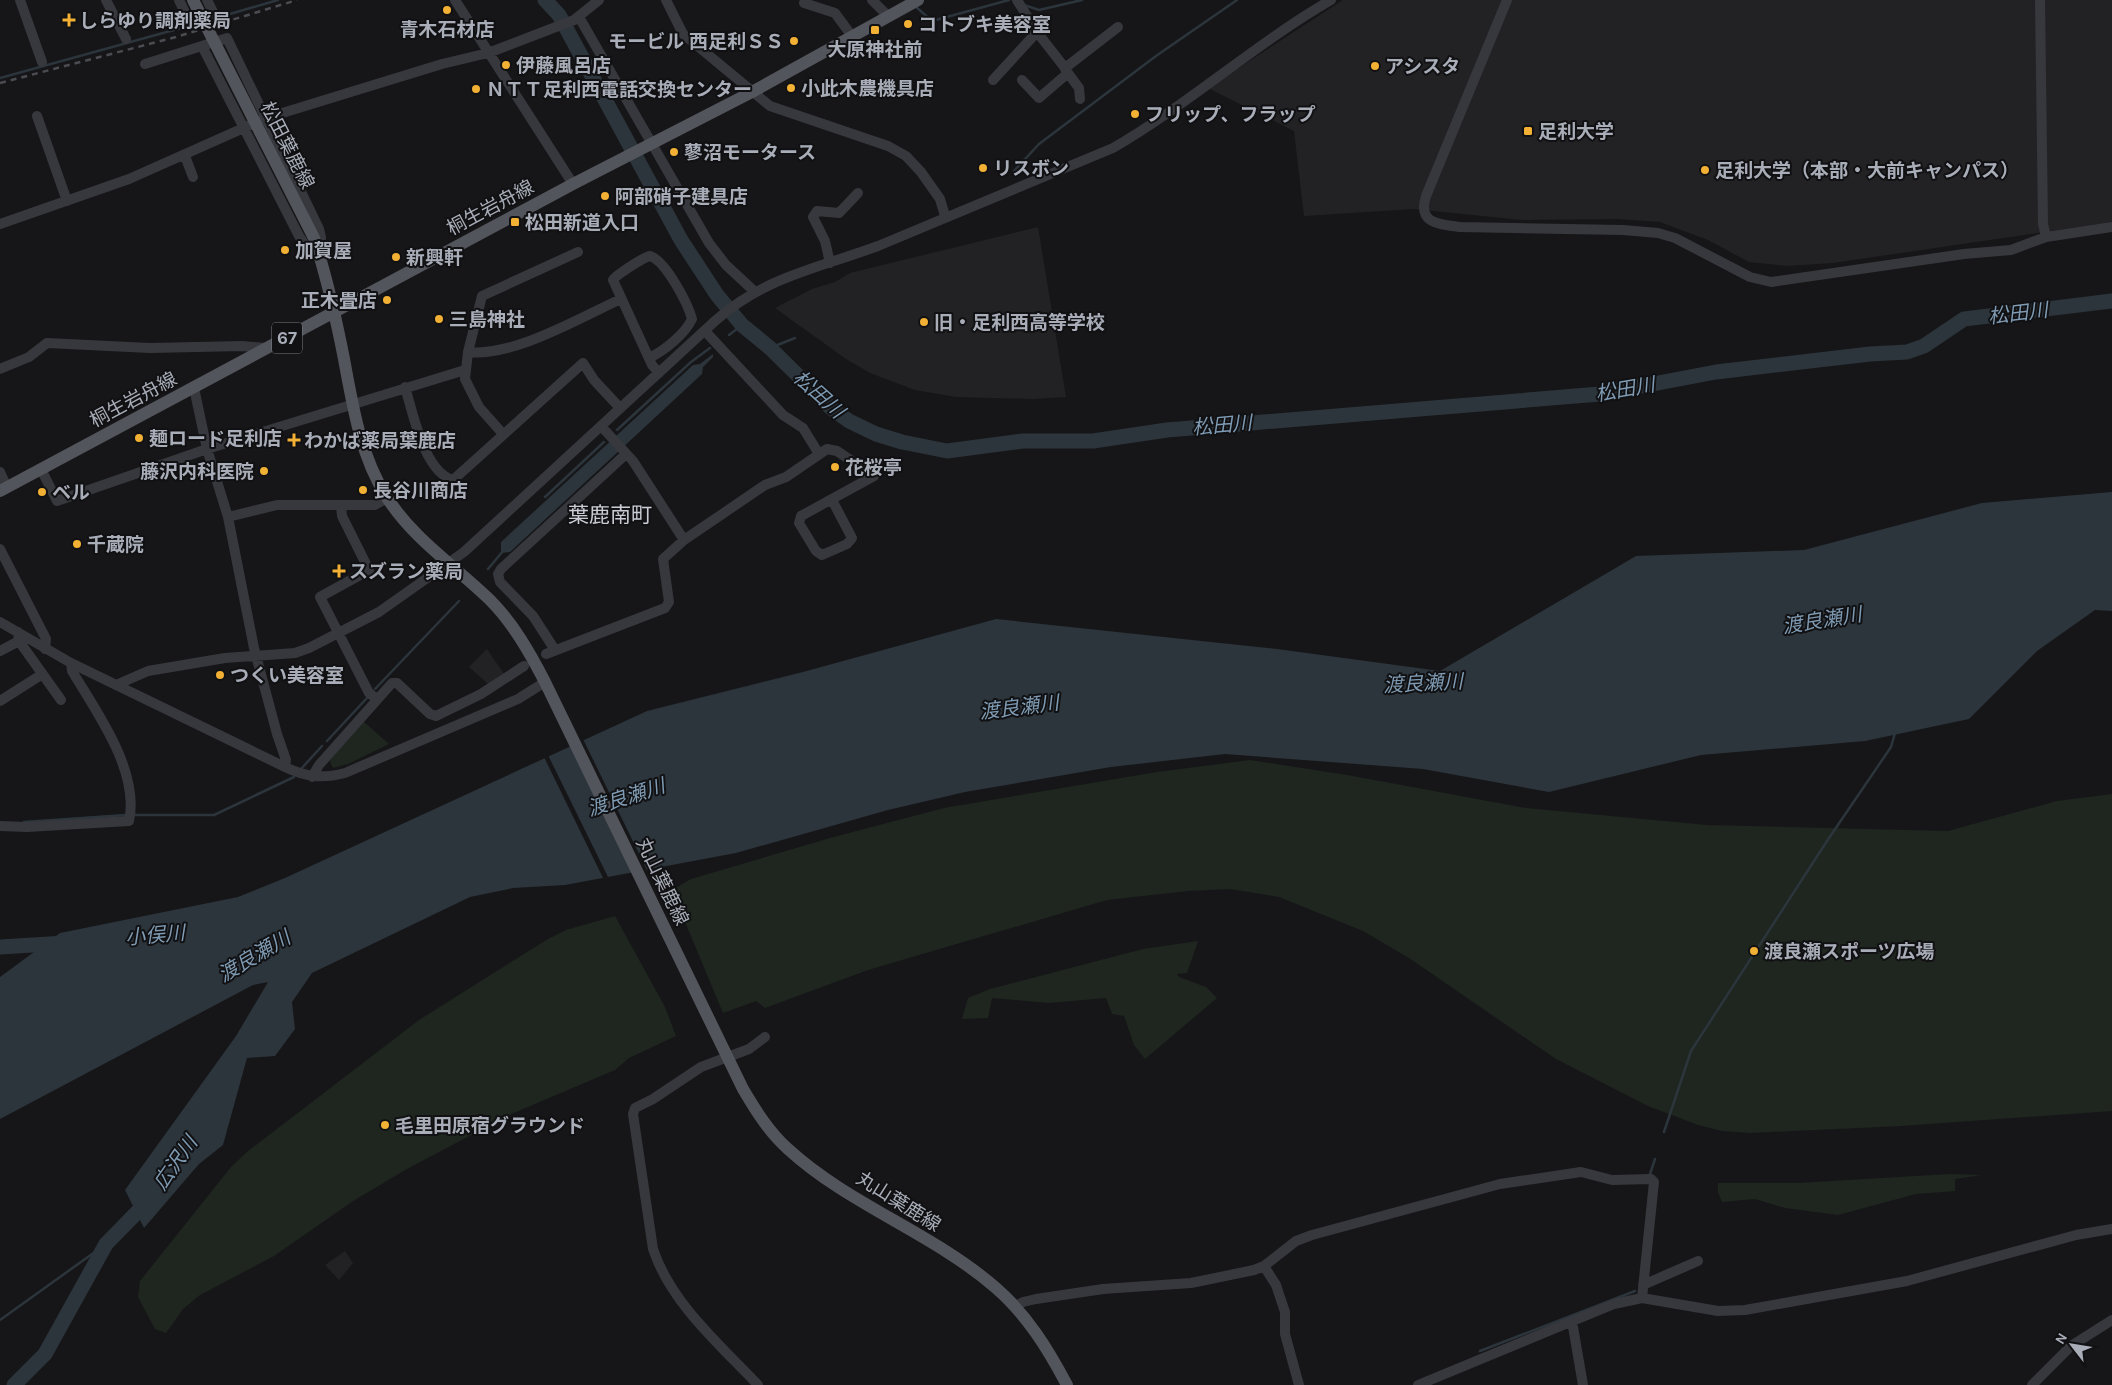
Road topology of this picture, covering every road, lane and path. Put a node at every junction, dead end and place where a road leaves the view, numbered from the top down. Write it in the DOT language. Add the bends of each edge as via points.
graph roads {
  1 [pos="20,0"];
  2 [pos="106,0"];
  3 [pos="179,0"];
  4 [pos="193,0"];
  5 [pos="207,0"];
  6 [pos="455,0"];
  7 [pos="600,0"];
  8 [pos="666,0"];
  9 [pos="872,0"];
  10 [pos="918,0"];
  11 [pos="1018,0"];
  12 [pos="1331,0"];
  13 [pos="1507,0"];
  14 [pos="2040,0"];
  15 [pos="804,3"];
  16 [pos="214,14"];
  17 [pos="888,16"];
  18 [pos="576,19"];
  19 [pos="189,21"];
  20 [pos="1118,27"];
  21 [pos="1037,32"];
  22 [pos="852,36"];
  23 [pos="126,39"];
  24 [pos="202,46"];
  25 [pos="488,53"];
  26 [pos="42,62"];
  27 [pos="145,64"];
  28 [pos="1066,71"];
  29 [pos="992,80"];
  30 [pos="1022,80"];
  31 [pos="752,92"];
  32 [pos="1080,98"];
  33 [pos="38,116"];
  34 [pos="266,118"];
  35 [pos="245,128"];
  36 [pos="648,145"];
  37 [pos="185,156"];
  38 [pos="193,177"];
  39 [pos="573,184"];
  40 [pos="858,193"];
  41 [pos="67,201"];
  42 [pos="945,216"];
  43 [pos="0,224"];
  44 [pos="2112,227"];
  45 [pos="2046,238"];
  46 [pos="578,252"];
  47 [pos="320,254"];
  48 [pos="830,263"];
  49 [pos="752,293"];
  50 [pos="621,299"];
  51 [pos="335,313"];
  52 [pos="705,331"];
  53 [pos="266,348"];
  54 [pos="468,352"];
  55 [pos="649,358"];
  56 [pos="0,370"];
  57 [pos="465,370"];
  58 [pos="658,374"];
  59 [pos="405,387"];
  60 [pos="194,388"];
  61 [pos="352,404"];
  62 [pos="620,408"];
  63 [pos="601,426"];
  64 [pos="503,434"];
  65 [pos="207,449"];
  66 [pos="624,452"];
  67 [pos="819,454"];
  68 [pos="41,469"];
  69 [pos="0,472"];
  70 [pos="4,489"];
  71 [pos="387,498"];
  72 [pos="832,500"];
  73 [pos="341,506"];
  74 [pos="228,517"];
  75 [pos="684,540"];
  76 [pos="0,549"];
  77 [pos="450,563"];
  78 [pos="0,622"];
  79 [pos="339,632"];
  80 [pos="18,636"];
  81 [pos="45,649"];
  82 [pos="0,651"];
  83 [pos="256,654"];
  84 [pos="71,663"];
  85 [pos="524,666"];
  86 [pos="41,675"];
  87 [pos="116,685"];
  88 [pos="547,687"];
  89 [pos="377,699"];
  90 [pos="61,700"];
  91 [pos="0,701"];
  92 [pos="285,767"];
  93 [pos="312,777"];
  94 [pos="0,826"];
  95 [pos="765,1037"];
  96 [pos="726,1052"];
  97 [pos="2112,1229"];
  98 [pos="1698,1261"];
  99 [pos="1264,1266"];
  100 [pos="1643,1285"];
  101 [pos="1642,1298"];
  102 [pos="1015,1307"];
  103 [pos="2112,1320"];
  104 [pos="1572,1321"];
  105 [pos="758,1385"];
  106 [pos="1067,1385"];
  107 [pos="1299,1385"];
  108 [pos="1418,1385"];
  109 [pos="1583,1385"];
  110 [pos="2032,1385"];
  1 -- 26 [label="street"];
  2 -- 23 [label="street"];
  3 -- 19 [label="street"];
  4 -- 47 [label="main road, 松田葉鹿線, bridge"];
  5 -- 16 [label="street"];
  6 -- 25 [label="street"];
  7 -- 18 [label="street"];
  8 -- 31 [label="street" via="683,34"];
  9 -- 17 [label="street"];
  10 -- 17 [label="main road, 桐生岩舟線 / 67"];
  11 -- 21 [label="street"];
  12 -- 42 [label="street" via="1275,34 1113,148"];
  13 -- 45 [label="street" via="1423,204 1426,217 1436,224 1658,233 1675,238 1750,277 1771,282 2010,250"];
  14 -- 45 [label="street" via="2043,224"];
  15 -- 22 [label="street" via="835,13"];
  17 -- 22 [label="main road, 桐生岩舟線 / 67"];
  18 -- 25 [label="street"];
  18 -- 36 [label="street"];
  20 -- 28 [label="street"];
  21 -- 28 [label="street"];
  21 -- 29 [label="street"];
  22 -- 31 [label="main road, 桐生岩舟線 / 67"];
  24 -- 27 [label="street"];
  24 -- 34 [label="street" via="227,38"];
  24 -- 35 [label="street"];
  25 -- 34 [label="street"];
  25 -- 39 [label="street"];
  28 -- 30 [label="street" via="1040,98"];
  28 -- 32 [label="street" via="1079,88"];
  31 -- 36 [label="main road, 桐生岩舟線 / 67"];
  31 -- 42 [label="street" via="770,106 898,150 914,163 937,192"];
  33 -- 41 [label="street"];
  34 -- 35 [label="street"];
  34 -- 47 [label="street" via="319,229"];
  35 -- 37 [label="street"];
  35 -- 47 [label="street" via="299,236 306,246"];
  36 -- 39 [label="main road, 桐生岩舟線 / 67"];
  36 -- 49 [label="street" via="709,243"];
  37 -- 38 [label="street"];
  37 -- 41 [label="street"];
  39 -- 51 [label="main road, 桐生岩舟線 / 67"];
  40 -- 48 [label="street" via="839,213 817,211 813,217 825,241"];
  41 -- 43 [label="street"];
  42 -- 48 [label="street"];
  44 -- 45 [label="street"];
  46 -- 54 [label="street" via="484,294"];
  47 -- 51 [label="main road, 松田葉鹿線"];
  48 -- 49 [label="street" via="802,271"];
  49 -- 52 [label="street"];
  50 -- 54 [label="street" via="522,344 492,352"];
  50 -- 55 [label="street"];
  50 -- 55 [label="street" via="614,277 650,256 659,261 676,284 691,316 687,327 659,354"];
  51 -- 53 [label="main road, 桐生岩舟線 / 67"];
  51 -- 61 [label="main road, 丸山葉鹿線"];
  52 -- 58 [label="street"];
  52 -- 67 [label="street" via="783,415 802,428"];
  53 -- 56 [label="street" via="150,348 47,343 29,357"];
  53 -- 60 [label="main road, 桐生岩舟線 / 67"];
  54 -- 57 [label="street"];
  55 -- 58 [label="street"];
  57 -- 59 [label="street"];
  57 -- 64 [label="street" via="465,379 479,408"];
  58 -- 62 [label="street"];
  59 -- 61 [label="street"];
  59 -- 64 [label="street" via="430,460 450,480 457,478"];
  60 -- 65 [label="street"];
  60 -- 68 [label="main road, 桐生岩舟線 / 67"];
  61 -- 65 [label="street"];
  61 -- 71 [label="main road, 丸山葉鹿線" via="364,450"];
  62 -- 63 [label="street"];
  62 -- 64 [label="street" via="582,363"];
  63 -- 66 [label="street"];
  63 -- 77 [label="street"];
  65 -- 68 [label="street" via="58,501"];
  65 -- 74 [label="street"];
  66 -- 75 [label="street"];
  66 -- 75 [label="street" via="501,569 498,574 500,582 532,616 550,652 666,608 669,602 663,559"];
  67 -- 72 [label="street" via="827,450 836,451 874,476"];
  67 -- 75 [label="street" via="786,477 765,485"];
  68 -- 70 [label="main road, 桐生岩舟線 / 67"];
  69 -- 70 [label="street"];
  71 -- 73 [label="street" via="375,505"];
  71 -- 77 [label="main road, 丸山葉鹿線" via="406,524"];
  72 -- 72 [label="street" via="801,516 799,523 816,551 822,555 847,544 852,538"];
  73 -- 74 [label="street" via="277,505"];
  73 -- 79 [label="street" via="342,516 369,570 320,597"];
  74 -- 83 [label="street"];
  76 -- 81 [label="street" via="46,639"];
  77 -- 79 [label="street" via="379,612"];
  77 -- 88 [label="main road, 丸山葉鹿線" via="506,618"];
  78 -- 80 [label="street"];
  79 -- 83 [label="street" via="295,653"];
  79 -- 89 [label="street" via="369,694"];
  80 -- 81 [label="street"];
  80 -- 82 [label="street"];
  80 -- 86 [label="street"];
  81 -- 84 [label="street"];
  83 -- 87 [label="street" via="148,672"];
  83 -- 92 [label="street" via="286,760"];
  84 -- 87 [label="street"];
  84 -- 94 [label="street" via="72,670 114,740 126,773 130,821 27,828"];
  85 -- 89 [label="street" via="481,694 436,716 397,683 392,683"];
  86 -- 90 [label="street"];
  86 -- 91 [label="street"];
  87 -- 92 [label="street"];
  88 -- 93 [label="street" via="345,773 326,778"];
  88 -- 96 [label="main road, 丸山葉鹿線"];
  89 -- 93 [label="street"];
  92 -- 93 [label="street"];
  95 -- 96 [label="street" via="757,1044"];
  96 -- 102 [label="main road, 丸山葉鹿線" via="757,1111 788,1149 822,1175 982,1276"];
  96 -- 105 [label="street" via="636,1108 633,1114 653,1249 660,1270 689,1311"];
  97 -- 101 [label="street" via="2076,1235 1907,1281 1745,1310 1718,1311"];
  98 -- 100 [label="street"];
  99 -- 100 [label="street" via="1296,1241 1329,1229 1500,1184 1589,1172 1612,1180 1652,1179 1654,1182"];
  99 -- 102 [label="street" via="1191,1283 1103,1289 1036,1299"];
  99 -- 107 [label="street" via="1276,1284"];
  100 -- 101 [label="street"];
  101 -- 104 [label="street" via="1614,1304"];
  102 -- 106 [label="main road, 丸山葉鹿線" via="1040,1338"];
  103 -- 110 [label="street" via="2071,1346"];
  104 -- 108 [label="street"];
  104 -- 109 [label="street"];
}
